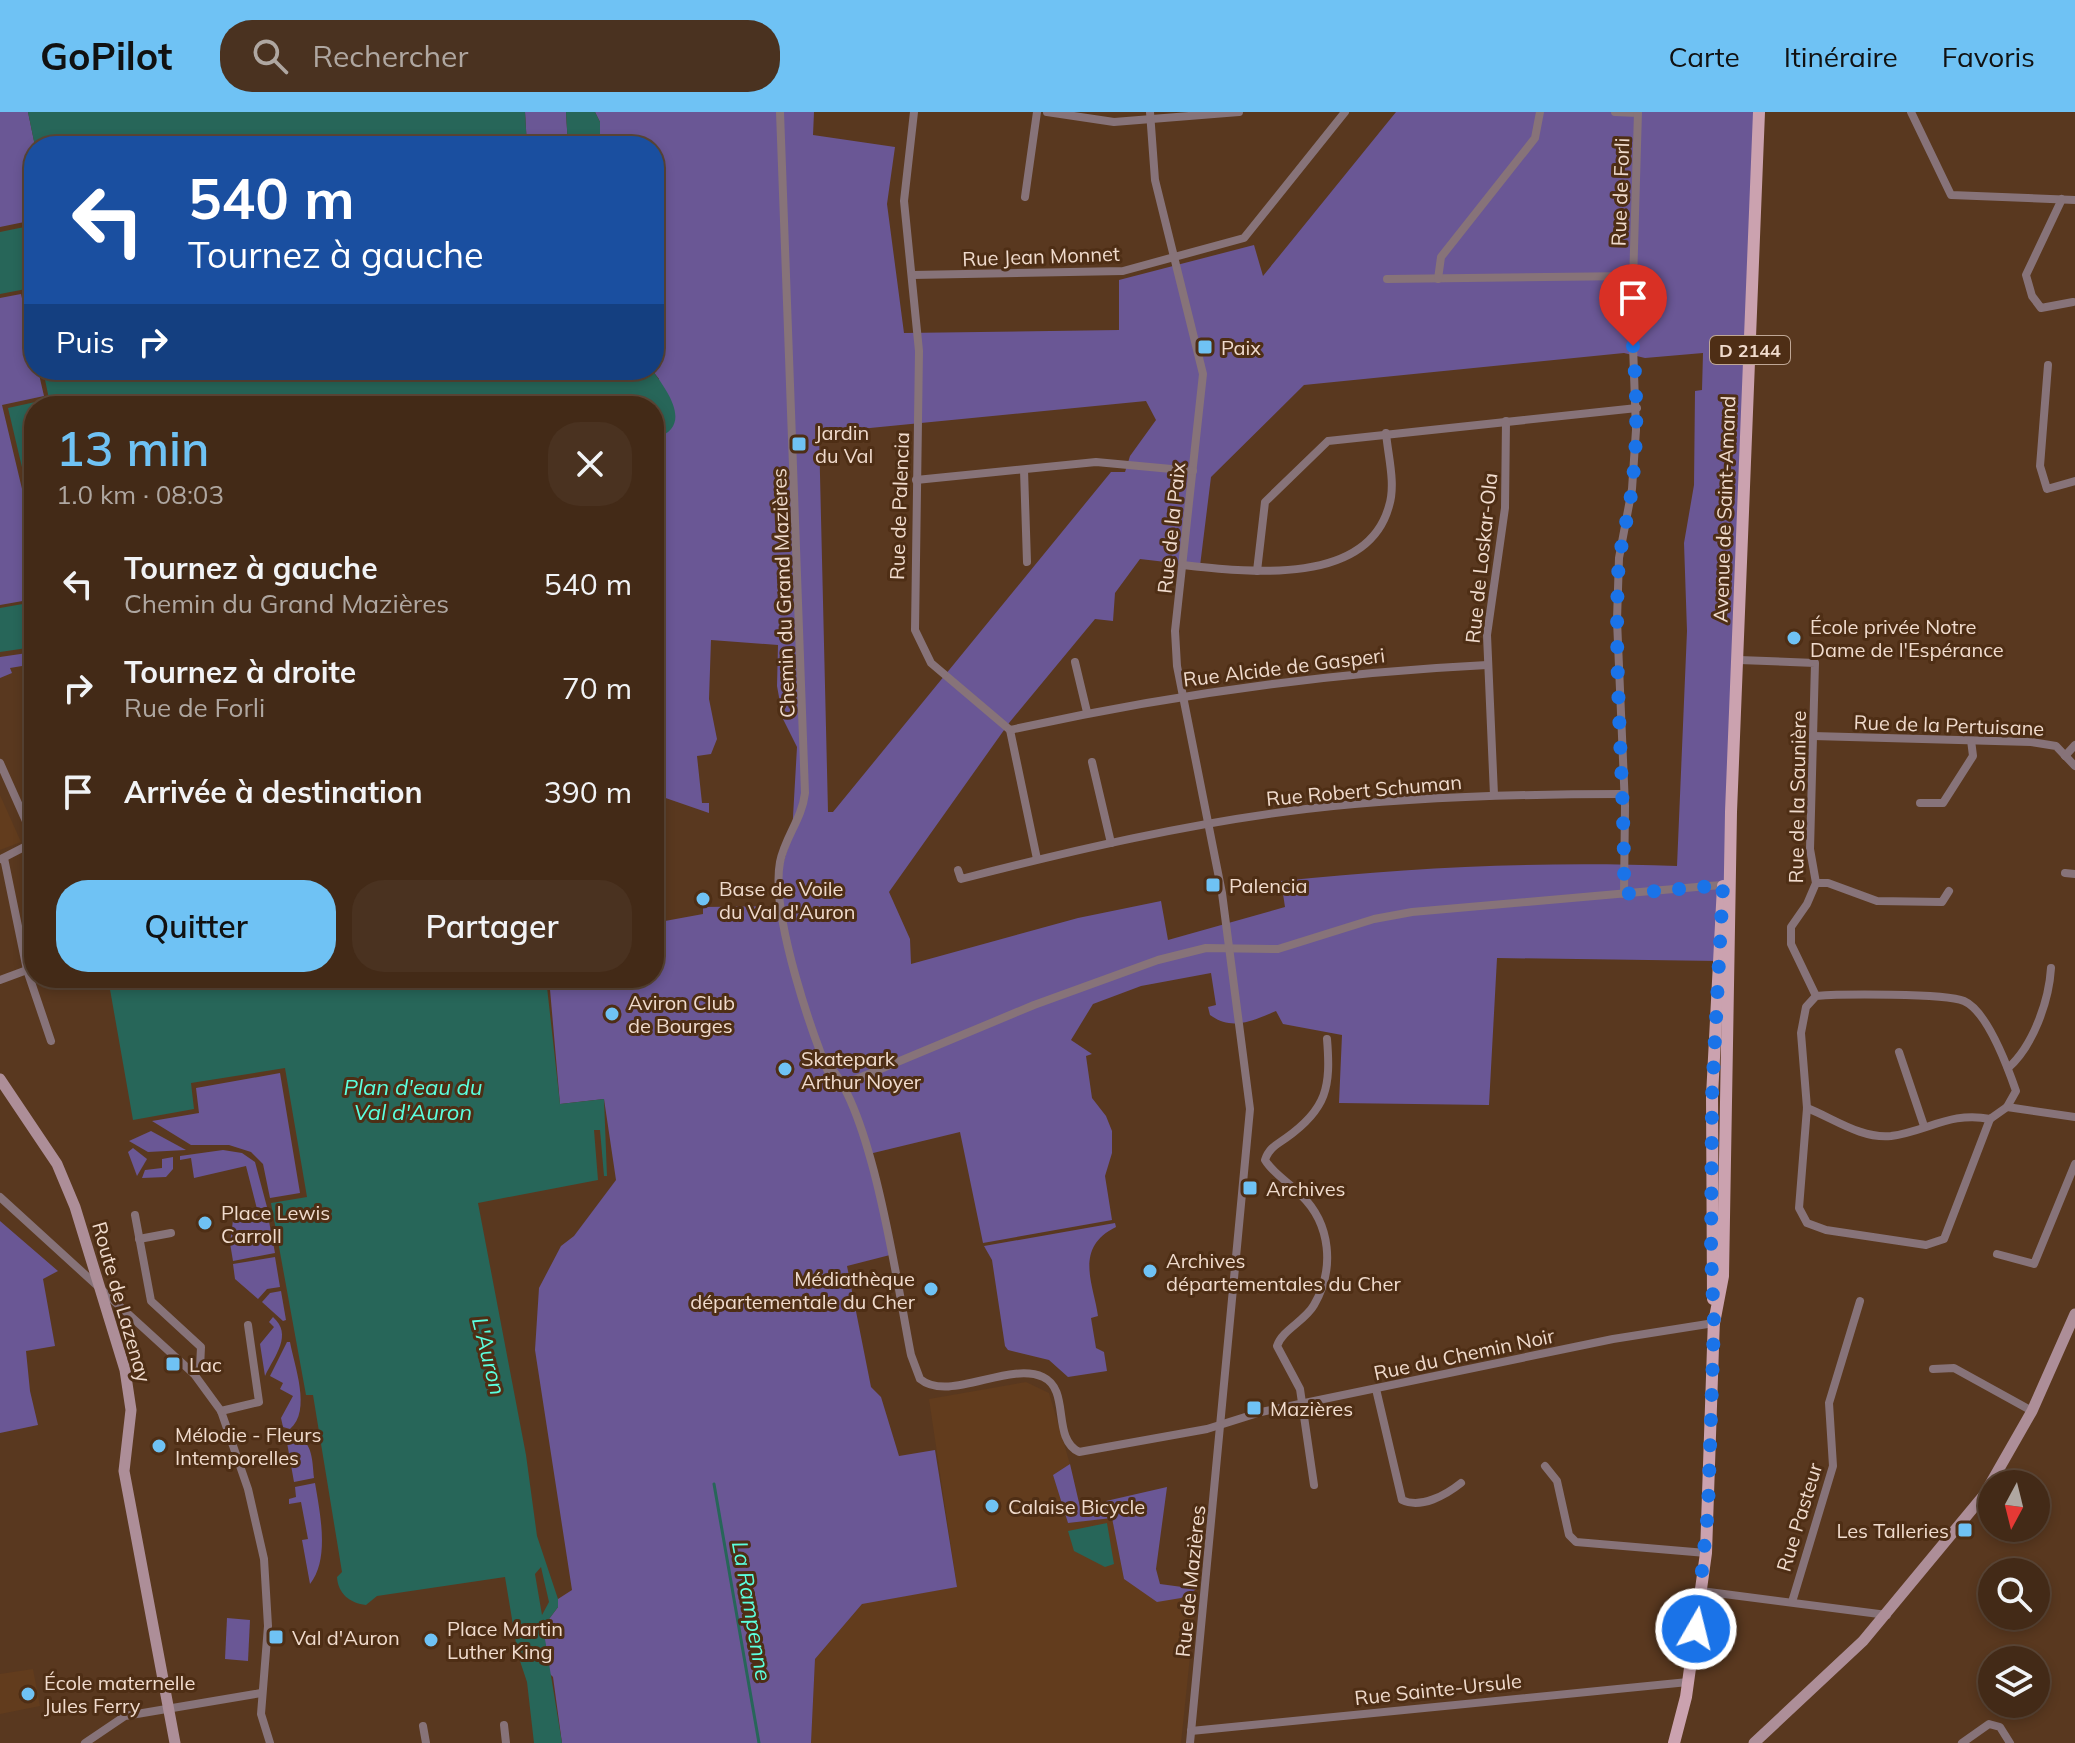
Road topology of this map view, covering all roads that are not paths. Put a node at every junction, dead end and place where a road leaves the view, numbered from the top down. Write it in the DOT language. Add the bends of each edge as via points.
graph roads {
  1 [pos="780,112"];
  2 [pos="914,112"];
  3 [pos="1037,112"];
  4 [pos="1047,112"];
  5 [pos="1239,112"];
  6 [pos="1345,112"];
  7 [pos="1540,112"];
  8 [pos="1615,112"];
  9 [pos="1638,112"];
  10 [pos="1759,112"];
  11 [pos="1911,112"];
  12 [pos="1150,115"];
  13 [pos="1025,197"];
  14 [pos="2062,199"];
  15 [pos="2075,200"];
  16 [pos="1174,257"];
  17 [pos="912,275"];
  18 [pos="1634,276"];
  19 [pos="1387,279"];
  20 [pos="1438,279"];
  21 [pos="2073,302"];
  22 [pos="2048,365"];
  23 [pos="1637,408"];
  24 [pos="1506,421"];
  25 [pos="1386,433"];
  26 [pos="1024,470"];
  27 [pos="1193,471"];
  28 [pos="916,480"];
  29 [pos="2075,481"];
  30 [pos="1027,562"];
  31 [pos="1183,565"];
  32 [pos="1257,571"];
  33 [pos="1739,660"];
  34 [pos="1075,662"];
  35 [pos="1487,665"];
  36 [pos="1182,696"];
  37 [pos="1087,712"];
  38 [pos="1010,730"];
  39 [pos="1813,736"];
  40 [pos="1971,740"];
  41 [pos="2075,745"];
  42 [pos="2065,756"];
  43 [pos="1092,762"];
  44 [pos="0,763"];
  45 [pos="2075,766"];
  46 [pos="1622,794"];
  47 [pos="1494,795"];
  48 [pos="1920,803"];
  49 [pos="1731,812"];
  50 [pos="24,818"];
  51 [pos="1210,824"];
  52 [pos="1111,843"];
  53 [pos="24,847"];
  54 [pos="2,859"];
  55 [pos="1037,859"];
  56 [pos="958,870"];
  57 [pos="1816,883"];
  58 [pos="1723,885"];
  59 [pos="1949,891"];
  60 [pos="1624,894"];
  61 [pos="1730,905"];
  62 [pos="1231,949"];
  63 [pos="24,957"];
  64 [pos="2051,968"];
  65 [pos="24,971"];
  66 [pos="0,980"];
  67 [pos="33,988"];
  68 [pos="1816,996"];
  69 [pos="1715,1033"];
  70 [pos="1729,1033"];
  71 [pos="1327,1039"];
  72 [pos="51,1041"];
  73 [pos="1899,1052"];
  74 [pos="2008,1068"];
  75 [pos="0,1079"];
  76 [pos="844,1084"];
  77 [pos="1712,1096"];
  78 [pos="1728,1097"];
  79 [pos="2007,1107"];
  80 [pos="1807,1108"];
  81 [pos="2075,1117"];
  82 [pos="1990,1119"];
  83 [pos="1924,1126"];
  84 [pos="1247,1156"];
  85 [pos="1266,1157"];
  86 [pos="2075,1164"];
  87 [pos="0,1197"];
  88 [pos="135,1215"];
  89 [pos="171,1233"];
  90 [pos="139,1239"];
  91 [pos="1997,1254"];
  92 [pos="99,1285"];
  93 [pos="1860,1301"];
  94 [pos="2075,1314"];
  95 [pos="1714,1323"];
  96 [pos="248,1325"];
  97 [pos="1933,1369"];
  98 [pos="194,1374"];
  99 [pos="1376,1389"];
  100 [pos="1303,1404"];
  101 [pos="221,1411"];
  102 [pos="2032,1411"];
  103 [pos="1222,1422"];
  104 [pos="1545,1466"];
  105 [pos="1461,1483"];
  106 [pos="1314,1485"];
  107 [pos="1706,1553"];
  108 [pos="1701,1591"];
  109 [pos="1792,1602"];
  110 [pos="1887,1615"];
  111 [pos="1688,1682"];
  112 [pos="261,1693"];
  113 [pos="168,1707"];
  114 [pos="504,1725"];
  115 [pos="423,1726"];
  116 [pos="1191,1731"];
  117 [pos="85,1743"];
  118 [pos="175,1743"];
  119 [pos="270,1743"];
  120 [pos="426,1743"];
  121 [pos="506,1743"];
  122 [pos="1190,1743"];
  123 [pos="1674,1743"];
  124 [pos="1754,1743"];
  125 [pos="1962,1743"];
  126 [pos="2010,1743"];
  1 -- 76 [label="street, Chemin du Grand Mazières" via="805,793 779,877 789,947 808,1021 835,1088"];
  2 -- 17 [label="street, Rue de Palencia" via="904,201"];
  3 -- 13 [label="street"];
  4 -- 12 [label="street" via="1114,122"];
  5 -- 12 [label="street"];
  6 -- 16 [label="street, Rue Jean Monnet" via="1249,235"];
  7 -- 20 [label="street" via="1535,138 1441,257"];
  8 -- 9 [label="street"];
  9 -- 18 [label="street, Rue de Forli"];
  10 -- 33 [label="main road, Avenue de Saint-Amand / D 2144"];
  11 -- 14 [label="street" via="1951,195"];
  12 -- 16 [label="street, Rue de la Paix" via="1155,180"];
  14 -- 15 [label="street"];
  14 -- 21 [label="street" via="2026,275 2041,308"];
  16 -- 17 [label="street, Rue Jean Monnet" via="1116,272"];
  16 -- 27 [label="street, Rue de la Paix" via="1203,374"];
  17 -- 28 [label="street, Rue de Palencia" via="919,351"];
  18 -- 20 [label="street"];
  18 -- 23 [label="street, Rue de Forli"];
  19 -- 20 [label="street"];
  22 -- 29 [label="street" via="2040,466 2047,489"];
  23 -- 24 [label="street"];
  23 -- 46 [label="street, Rue de Forli" via="1632,489 1618,573"];
  24 -- 25 [label="street"];
  24 -- 35 [label="street, Rue de Loskar-Ola" via="1505,508 1487,623"];
  25 -- 32 [label="street" via="1328,441 1269,497"];
  25 -- 32 [label="street" via="1391,500 1368,544 1334,562"];
  26 -- 27 [label="street" via="1106,462"];
  26 -- 28 [label="street"];
  26 -- 30 [label="street"];
  27 -- 31 [label="street, Rue de la Paix"];
  28 -- 38 [label="street, Rue de Palencia" via="915,630 931,663"];
  31 -- 32 [label="street"];
  31 -- 36 [label="street, Rue de la Paix" via="1175,631"];
  33 -- 39 [label="street, Rue de la Saunière" via="1815,663"];
  33 -- 49 [label="main road, Avenue de Saint-Amand / D 2144"];
  34 -- 37 [label="street"];
  35 -- 36 [label="street, Rue Alcide de Gasperi" via="1389,670"];
  35 -- 47 [label="street, Rue de Loskar-Ola"];
  36 -- 37 [label="street, Rue Alcide de Gasperi"];
  36 -- 51 [label="street, Rue de la Paix"];
  37 -- 38 [label="street, Rue Alcide de Gasperi"];
  38 -- 55 [label="street"];
  39 -- 40 [label="street, Rue de la Pertuisane"];
  39 -- 57 [label="street, Rue de la Saunière" via="1810,849"];
  40 -- 42 [label="street, Rue de la Pertuisane" via="2056,746"];
  40 -- 48 [label="street" via="1973,756 1943,803"];
  41 -- 42 [label="street"];
  42 -- 45 [label="street, Rue de la Pertuisane"];
  43 -- 52 [label="street"];
  44 -- 50 [label="street"];
  46 -- 47 [label="street, Rue Robert Schuman"];
  46 -- 60 [label="street, Rue de Forli"];
  47 -- 51 [label="street, Rue Robert Schuman" via="1364,803"];
  49 -- 58 [label="main road, Avenue de Saint-Amand / D 2144"];
  49 -- 61 [label="main road, Avenue de Saint-Amand / D 2144"];
  51 -- 52 [label="street, Rue Robert Schuman"];
  51 -- 62 [label="street, Rue de la Paix"];
  52 -- 55 [label="street, Rue Robert Schuman"];
  53 -- 54 [label="street"];
  54 -- 63 [label="street"];
  55 -- 56 [label="street, Rue Robert Schuman" via="961,879"];
  57 -- 59 [label="street" via="1877,901 1942,902"];
  57 -- 68 [label="street, Rue de la Saunière" via="1791,927 1791,944"];
  58 -- 60 [label="street"];
  58 -- 61 [label="street"];
  58 -- 69 [label="main road, Avenue de Saint-Amand / D 2144"];
  60 -- 62 [label="street" via="1412,912 1278,949"];
  61 -- 70 [label="main road, Avenue de Saint-Amand / D 2144"];
  62 -- 76 [label="street" via="1196,949 1158,960"];
  62 -- 84 [label="street, Rue de la Paix" via="1249,1081"];
  64 -- 74 [label="street" via="2050,990 2021,1056"];
  65 -- 66 [label="street"];
  67 -- 72 [label="street"];
  68 -- 74 [label="street" via="1965,1002 1979,1014"];
  68 -- 80 [label="street" via="1806,1007 1801,1033"];
  69 -- 70 [label="main road"];
  69 -- 77 [label="main road, Avenue de Saint-Amand / D 2144"];
  70 -- 78 [label="main road, Avenue de Saint-Amand / D 2144"];
  71 -- 85 [label="street" via="1329,1076 1322,1103"];
  73 -- 83 [label="street"];
  74 -- 79 [label="street" via="2016,1091"];
  75 -- 92 [label="street, Route de Lazenay" via="57,1164"];
  76 -- 103 [label="street, Chemin du Grand Mazières" via="868,1154 920,1379 937,1387 1026,1374 1045,1378 1054,1388 1065,1437 1079,1452"];
  77 -- 78 [label="main road"];
  77 -- 95 [label="main road, Avenue de Saint-Amand / D 2144"];
  78 -- 95 [label="main road, Avenue de Saint-Amand / D 2144" via="1723,1276"];
  79 -- 81 [label="street"];
  79 -- 82 [label="street"];
  80 -- 82 [label="street" via="1799,1208 1807,1223 1926,1245 1944,1239"];
  80 -- 83 [label="street" via="1868,1133 1889,1136"];
  82 -- 83 [label="street" via="1967,1115"];
  84 -- 85 [label="street"];
  84 -- 103 [label="street, Rue de Mazières"];
  85 -- 100 [label="street" via="1271,1170 1310,1204 1326,1244 1326,1275 1315,1304 1277,1346 1296,1378"];
  86 -- 91 [label="street" via="2034,1264"];
  87 -- 92 [label="street"];
  88 -- 90 [label="street"];
  89 -- 90 [label="street"];
  90 -- 98 [label="street" via="151,1301 201,1347 200,1368"];
  92 -- 98 [label="street"];
  92 -- 113 [label="street, Route de Lazenay" via="123,1361 131,1410 124,1471"];
  93 -- 109 [label="street, Rue Pasteur" via="1829,1403 1833,1466"];
  94 -- 102 [label="street"];
  95 -- 99 [label="street, Rue du Chemin Noir"];
  95 -- 107 [label="main road, Avenue de Saint-Amand / D 2144"];
  96 -- 101 [label="street" via="259,1402"];
  97 -- 102 [label="street" via="1954,1368"];
  98 -- 101 [label="street"];
  99 -- 100 [label="street, Rue du Chemin Noir"];
  99 -- 105 [label="street" via="1402,1500 1409,1504 1446,1496"];
  100 -- 103 [label="street, Rue du Chemin Noir"];
  100 -- 106 [label="street"];
  101 -- 112 [label="street" via="248,1489 266,1573 268,1626"];
  102 -- 110 [label="street" via="1984,1495"];
  103 -- 116 [label="street, Rue de Mazières"];
  104 -- 107 [label="street" via="1557,1481 1569,1535 1576,1542"];
  107 -- 108 [label="main road, Avenue de Saint-Amand / D 2144"];
  108 -- 109 [label="street"];
  108 -- 111 [label="main road, Avenue de Saint-Amand / D 2144"];
  109 -- 110 [label="street"];
  110 -- 124 [label="street"];
  111 -- 116 [label="street, Rue Sainte-Ursule"];
  111 -- 123 [label="main road, Avenue de Saint-Amand / D 2144"];
  112 -- 113 [label="street"];
  112 -- 119 [label="street"];
  113 -- 117 [label="street" via="125,1716"];
  113 -- 118 [label="street, Route de Lazenay"];
  114 -- 121 [label="street"];
  115 -- 120 [label="street"];
  116 -- 122 [label="street, Rue de Mazières"];
  125 -- 126 [label="street" via="1989,1724 2000,1727"];
}
